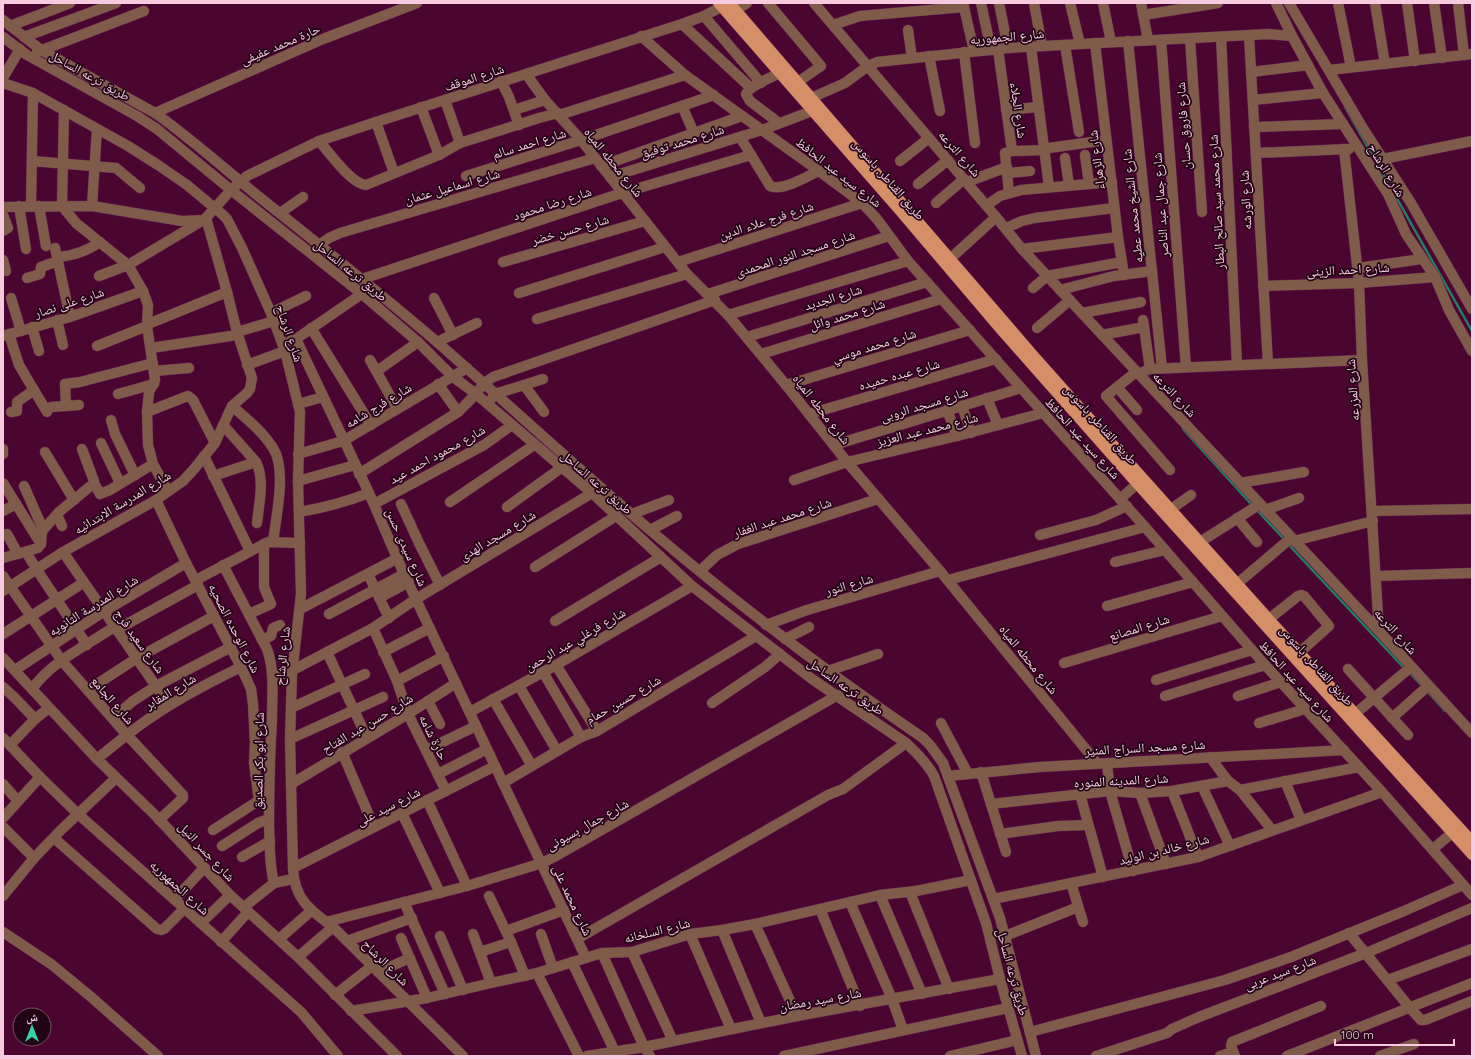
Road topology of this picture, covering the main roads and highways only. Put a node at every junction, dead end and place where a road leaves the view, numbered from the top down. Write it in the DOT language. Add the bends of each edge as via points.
graph roads {
  1 [pos="726,6"];
  2 [pos="1472,841"];
  3 [pos="1472,855"];
  1 -- 2 [label="main road, طريق القناطر, باسوس" via="798,82 1035,357 1200,542"];
  1 -- 3 [label="main road, طريق القناطر, باسوس" via="780,73 1001,330"];
}
